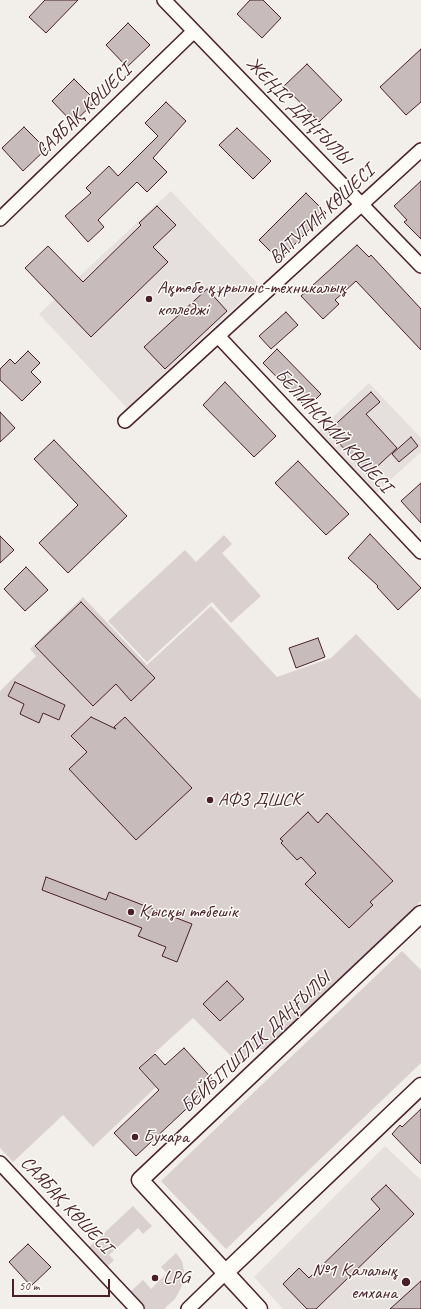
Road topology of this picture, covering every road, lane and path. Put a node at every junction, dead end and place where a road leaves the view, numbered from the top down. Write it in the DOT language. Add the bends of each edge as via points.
graph roads {
  1 [pos="164,0"];
  2 [pos="194,31"];
  3 [pos="421,150"];
  4 [pos="363,204"];
  5 [pos="0,219"];
  6 [pos="421,266"];
  7 [pos="218,336"];
  8 [pos="125,422"];
  9 [pos="421,552"];
  10 [pos="421,914"];
  11 [pos="421,1086"];
  12 [pos="0,1162"];
  13 [pos="225,1273"];
  14 [pos="137,1309"];
  15 [pos="188,1309"];
  16 [pos="259,1309"];
  1 -- 2 [label="street, ЖЕҢІС ДАҢҒЫЛЫ"];
  2 -- 4 [label="street, ЖЕҢІС ДАҢҒЫЛЫ"];
  2 -- 5 [label="street, САЯБАҚ КӨШЕСІ"];
  3 -- 4 [label="street, ВАТУТИН КӨШЕСІ"];
  4 -- 6 [label="street, ЖЕҢІС ДАҢҒЫЛЫ"];
  4 -- 7 [label="street, ВАТУТИН КӨШЕСІ"];
  7 -- 8 [label="street, ВАТУТИН КӨШЕСІ"];
  7 -- 9 [label="street, БЕЛИНСКИЙ КӨШЕСІ"];
  10 -- 13 [label="main road, БЕЙБІТШІЛІК ДАҢҒЫЛЫ" via="140,1180"];
  11 -- 13 [label="main road"];
  12 -- 14 [label="street, САЯБАҚ КӨШЕСІ"];
  13 -- 15 [label="street"];
  13 -- 16 [label="main road"];
}
